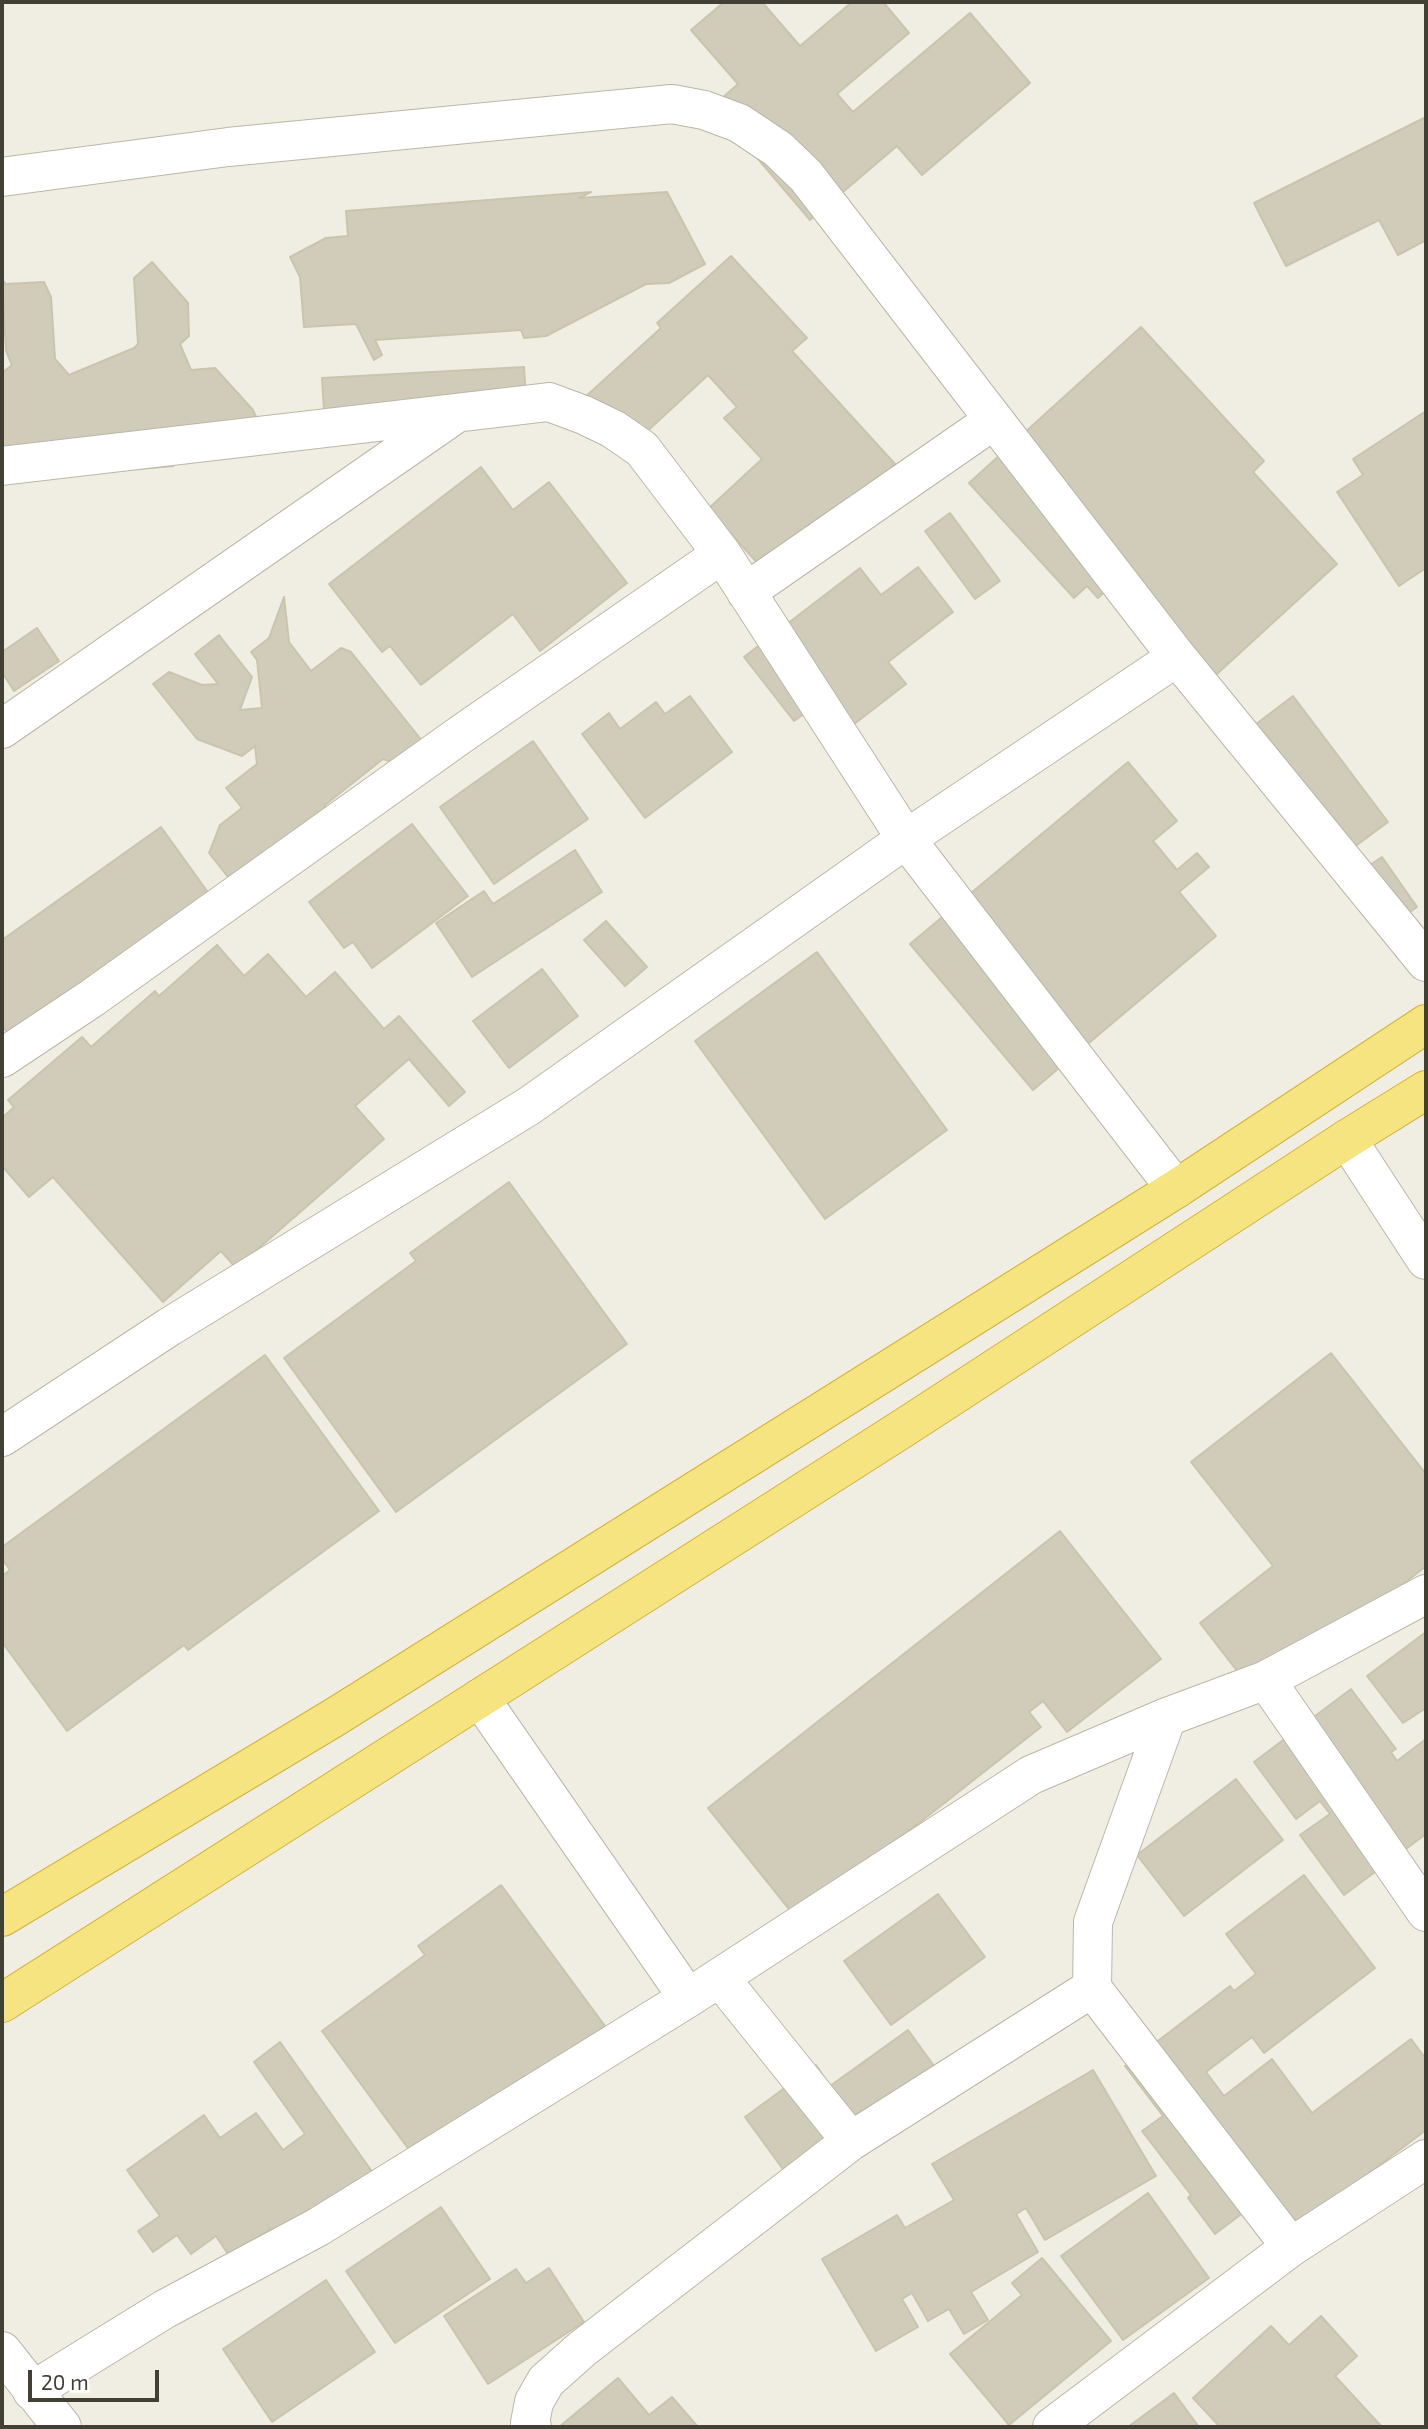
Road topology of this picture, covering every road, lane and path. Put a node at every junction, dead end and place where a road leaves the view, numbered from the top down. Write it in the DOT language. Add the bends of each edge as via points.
graph roads {
  1 [pos="2,177"];
  2 [pos="457,412"];
  3 [pos="994,420"];
  4 [pos="2,466"];
  5 [pos="722,554"];
  6 [pos="746,592"];
  7 [pos="1177,657"];
  8 [pos="2,729"];
  9 [pos="906,839"];
  10 [pos="1426,962"];
  11 [pos="1426,1024"];
  12 [pos="2,1058"];
  13 [pos="1426,1090"];
  14 [pos="1347,1139"];
  15 [pos="1176,1189"];
  16 [pos="1426,1260"];
  17 [pos="2,1437"];
  18 [pos="1426,1594"];
  19 [pos="1266,1680"];
  20 [pos="480,1698"];
  21 [pos="1167,1717"];
  22 [pos="1426,1912"];
  23 [pos="2,1917"];
  24 [pos="720,1978"];
  25 [pos="1092,1988"];
  26 [pos="688,1998"];
  27 [pos="2,2003"];
  28 [pos="851,2141"];
  29 [pos="1426,2159"];
  30 [pos="1291,2247"];
  31 [pos="2,2351"];
  32 [pos="32,2390"];
  33 [pos="62,2427"];
  34 [pos="533,2427"];
  35 [pos="1052,2427"];
  1 -- 3 [label="street" via="228,147 658,105 704,110 739,123 778,149 806,176"];
  2 -- 4 [label="street"];
  2 -- 5 [label="street" via="550,402 612,429 642,449"];
  2 -- 8 [label="street"];
  3 -- 6 [label="street"];
  3 -- 7 [label="street"];
  5 -- 6 [label="street"];
  5 -- 12 [label="street"];
  6 -- 9 [label="street"];
  7 -- 9 [label="street"];
  7 -- 10 [label="street"];
  9 -- 15 [label="street"];
  9 -- 17 [label="street" via="529,1106 169,1327"];
  11 -- 15 [label="highway"];
  13 -- 14 [label="highway"];
  14 -- 16 [label="street"];
  14 -- 20 [label="highway"];
  15 -- 23 [label="highway" via="335,1717"];
  18 -- 19 [label="street"];
  19 -- 21 [label="street"];
  19 -- 22 [label="street"];
  20 -- 26 [label="street"];
  20 -- 27 [label="highway"];
  21 -- 24 [label="street" via="1031,1775"];
  21 -- 25 [label="street" via="1093,1922"];
  24 -- 26 [label="street"];
  24 -- 28 [label="street"];
  25 -- 28 [label="street"];
  25 -- 30 [label="street"];
  26 -- 32 [label="street" via="318,2227 165,2309"];
  28 -- 34 [label="street" via="546,2381 534,2402"];
  29 -- 30 [label="street"];
  30 -- 35 [label="street"];
  31 -- 32 [label="street"];
  32 -- 33 [label="street"];
}
